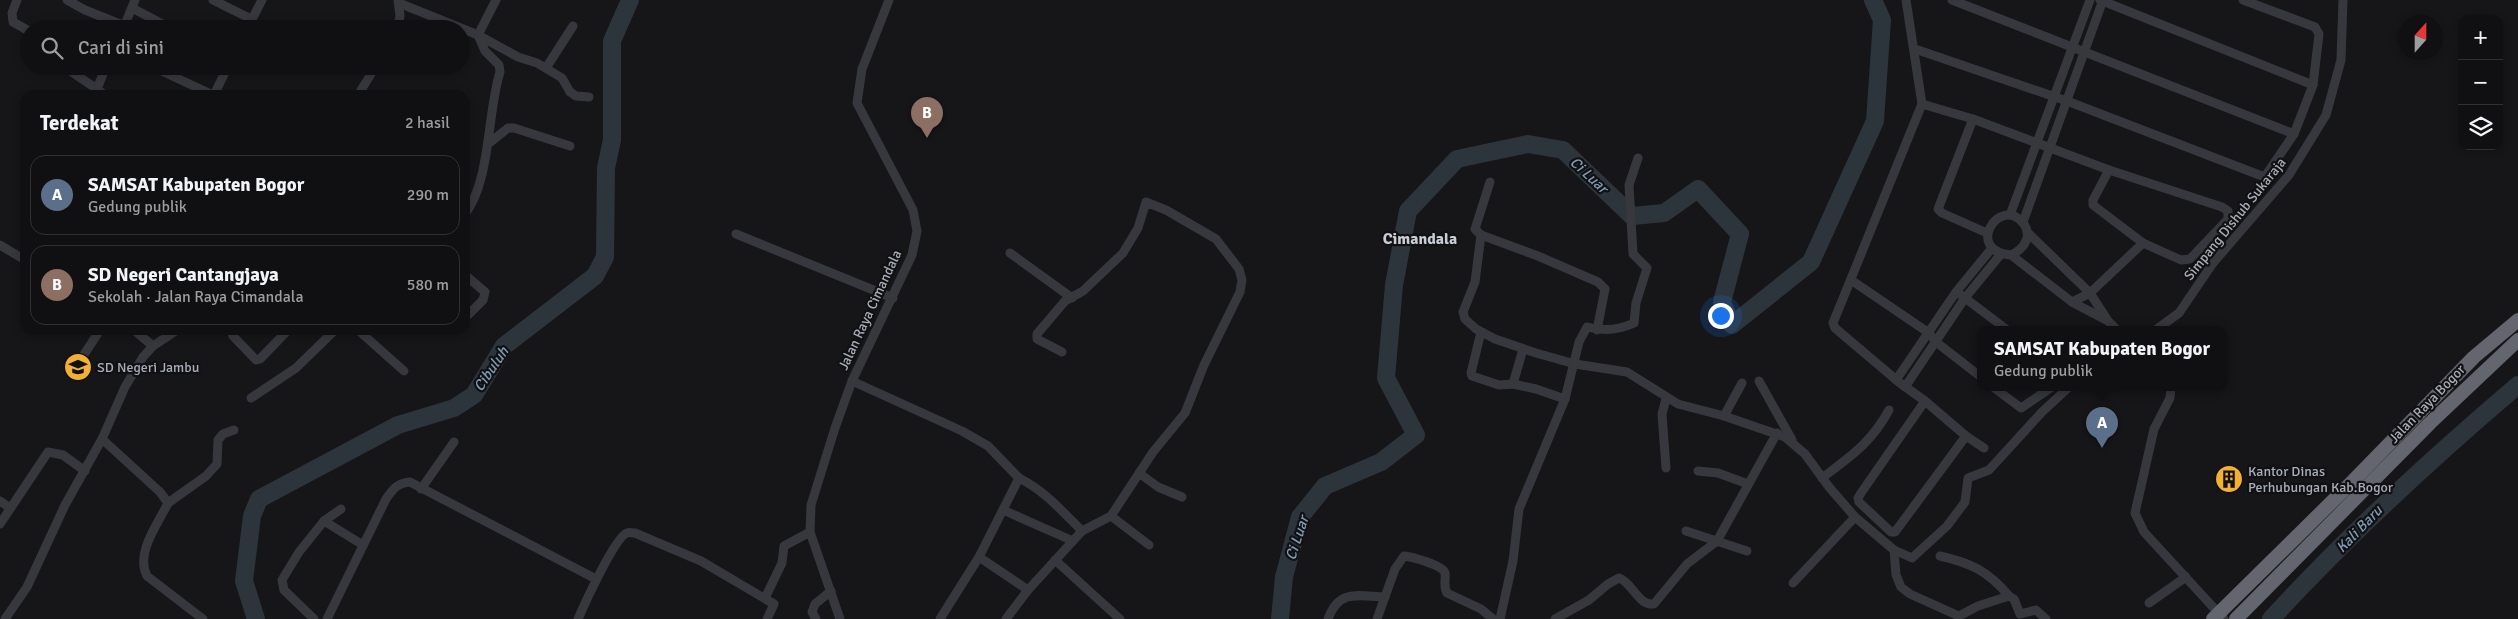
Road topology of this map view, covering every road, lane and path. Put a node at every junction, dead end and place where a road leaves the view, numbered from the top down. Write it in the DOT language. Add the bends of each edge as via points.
graph roads {
  1 [pos="17,0"];
  2 [pos="67,0"];
  3 [pos="213,0"];
  4 [pos="262,0"];
  5 [pos="496,0"];
  6 [pos="889,0"];
  7 [pos="1906,0"];
  8 [pos="1952,0"];
  9 [pos="2090,0"];
  10 [pos="2102,0"];
  11 [pos="2243,0"];
  12 [pos="2338,0"];
  13 [pos="2343,0"];
  14 [pos="399,2"];
  15 [pos="134,4"];
  16 [pos="2343,15"];
  17 [pos="252,19"];
  18 [pos="108,20"];
  19 [pos="127,20"];
  20 [pos="158,20"];
  21 [pos="399,20"];
  22 [pos="442,20"];
  23 [pos="20,26"];
  24 [pos="573,26"];
  25 [pos="470,32"];
  26 [pos="478,35"];
  27 [pos="2074,46"];
  28 [pos="1915,49"];
  29 [pos="2085,50"];
  30 [pos="546,68"];
  31 [pos="76,75"];
  32 [pos="104,75"];
  33 [pos="171,75"];
  34 [pos="224,75"];
  35 [pos="370,75"];
  36 [pos="2312,85"];
  37 [pos="98,90"];
  38 [pos="101,90"];
  39 [pos="203,90"];
  40 [pos="216,90"];
  41 [pos="361,90"];
  42 [pos="588,97"];
  43 [pos="2055,97"];
  44 [pos="2067,100"];
  45 [pos="1922,104"];
  46 [pos="1973,120"];
  47 [pos="2294,134"];
  48 [pos="2038,143"];
  49 [pos="488,144"];
  50 [pos="570,146"];
  51 [pos="2049,147"];
  52 [pos="1638,158"];
  53 [pos="2109,170"];
  54 [pos="1490,182"];
  55 [pos="470,202"];
  56 [pos="2010,215"];
  57 [pos="2023,222"];
  58 [pos="2028,232"];
  59 [pos="1987,233"];
  60 [pos="736,234"];
  61 [pos="1481,235"];
  62 [pos="2143,243"];
  63 [pos="0,245"];
  64 [pos="1992,248"];
  65 [pos="1010,253"];
  66 [pos="2000,254"];
  67 [pos="2011,256"];
  68 [pos="20,257"];
  69 [pos="470,279"];
  70 [pos="1851,280"];
  71 [pos="1956,292"];
  72 [pos="2090,294"];
  73 [pos="893,298"];
  74 [pos="1072,298"];
  75 [pos="1965,298"];
  76 [pos="2072,302"];
  77 [pos="470,313"];
  78 [pos="2518,320"];
  79 [pos="2108,321"];
  80 [pos="2002,326"];
  81 [pos="2113,326"];
  82 [pos="2161,326"];
  83 [pos="1597,330"];
  84 [pos="1481,332"];
  85 [pos="1929,333"];
  86 [pos="97,335"];
  87 [pos="140,335"];
  88 [pos="170,335"];
  89 [pos="232,335"];
  90 [pos="283,335"];
  91 [pos="331,335"];
  92 [pos="364,335"];
  93 [pos="2518,340"];
  94 [pos="1936,342"];
  95 [pos="153,346"];
  96 [pos="1523,349"];
  97 [pos="1062,352"];
  98 [pos="83,356"];
  99 [pos="1575,364"];
  100 [pos="404,371"];
  101 [pos="1977,374"];
  102 [pos="1896,380"];
  103 [pos="852,381"];
  104 [pos="1759,381"];
  105 [pos="1513,384"];
  106 [pos="1742,384"];
  107 [pos="1905,387"];
  108 [pos="1998,391"];
  109 [pos="2046,391"];
  110 [pos="2065,391"];
  111 [pos="2171,391"];
  112 [pos="251,398"];
  113 [pos="1565,399"];
  114 [pos="1666,399"];
  115 [pos="1925,401"];
  116 [pos="1889,410"];
  117 [pos="1724,416"];
  118 [pos="234,430"];
  119 [pos="1777,433"];
  120 [pos="1966,436"];
  121 [pos="102,439"];
  122 [pos="454,442"];
  123 [pos="1794,445"];
  124 [pos="1984,448"];
  125 [pos="1666,468"];
  126 [pos="85,471"];
  127 [pos="1698,471"];
  128 [pos="1139,473"];
  129 [pos="1019,478"];
  130 [pos="1822,478"];
  131 [pos="1748,484"];
  132 [pos="421,489"];
  133 [pos="1182,496"];
  134 [pos="0,501"];
  135 [pos="168,503"];
  136 [pos="10,508"];
  137 [pos="342,509"];
  138 [pos="1003,510"];
  139 [pos="1111,516"];
  140 [pos="1855,517"];
  141 [pos="324,521"];
  142 [pos="0,524"];
  143 [pos="1082,531"];
  144 [pos="1686,531"];
  145 [pos="810,532"];
  146 [pos="1073,541"];
  147 [pos="1716,541"];
  148 [pos="363,545"];
  149 [pos="1148,545"];
  150 [pos="1894,550"];
  151 [pos="1748,551"];
  152 [pos="1940,556"];
  153 [pos="979,557"];
  154 [pos="1054,560"];
  155 [pos="2186,577"];
  156 [pos="596,579"];
  157 [pos="1793,583"];
  158 [pos="1028,590"];
  159 [pos="831,591"];
  160 [pos="2009,596"];
  161 [pos="1385,597"];
  162 [pos="764,598"];
  163 [pos="2149,603"];
  164 [pos="2218,617"];
  165 [pos="5,619"];
  166 [pos="203,619"];
  167 [pos="314,619"];
  168 [pos="327,619"];
  169 [pos="578,619"];
  170 [pos="767,619"];
  171 [pos="816,619"];
  172 [pos="840,619"];
  173 [pos="940,619"];
  174 [pos="1006,619"];
  175 [pos="1120,619"];
  176 [pos="1328,619"];
  177 [pos="1377,619"];
  178 [pos="1493,619"];
  179 [pos="1500,619"];
  180 [pos="1555,619"];
  181 [pos="2046,619"];
  182 [pos="2236,619"];
  1 -- 23 [label="street" via="12,13 13,22"];
  2 -- 18 [label="street"];
  3 -- 17 [label="street"];
  4 -- 17 [label="street"];
  5 -- 26 [label="street"];
  6 -- 73 [label="street, Jalan Raya Cimandala" via="862,69 857,103 916,220 912,255"];
  7 -- 28 [label="street"];
  8 -- 27 [label="street"];
  9 -- 27 [label="street"];
  10 -- 29 [label="street"];
  10 -- 36 [label="street"];
  11 -- 36 [label="street" via="2317,28 2319,34"];
  12 -- 16 [label="street"];
  13 -- 16 [label="street, Simpang Dishub Sukaraja"];
  14 -- 21 [label="street"];
  14 -- 22 [label="street"];
  15 -- 19 [label="street"];
  15 -- 20 [label="street"];
  16 -- 82 [label="street, Simpang Dishub Sukaraja" via="2341,60 2326,116 2289,175 2213,263 2179,312"];
  24 -- 30 [label="street"];
  25 -- 26 [label="street"];
  26 -- 30 [label="street"];
  26 -- 49 [label="street" via="485,51 500,67"];
  27 -- 29 [label="street"];
  27 -- 43 [label="street"];
  28 -- 43 [label="street"];
  28 -- 45 [label="street"];
  29 -- 44 [label="street"];
  29 -- 47 [label="street"];
  30 -- 42 [label="street" via="562,78 570,92"];
  31 -- 37 [label="street"];
  32 -- 38 [label="street"];
  33 -- 39 [label="street"];
  34 -- 40 [label="street"];
  35 -- 41 [label="street"];
  36 -- 47 [label="street"];
  43 -- 44 [label="street"];
  43 -- 48 [label="street"];
  44 -- 47 [label="street" via="2259,176 2266,175"];
  44 -- 51 [label="street"];
  45 -- 46 [label="street"];
  45 -- 70 [label="street"];
  46 -- 48 [label="street"];
  46 -- 59 [label="street" via="1938,209 1942,214"];
  48 -- 51 [label="street"];
  48 -- 56 [label="street"];
  49 -- 50 [label="street" via="508,128 514,128"];
  49 -- 55 [label="street"];
  51 -- 53 [label="street"];
  51 -- 57 [label="street"];
  52 -- 83 [label="street" via="1630,180 1633,254 1647,268 1636,303 1634,323"];
  53 -- 62 [label="street" via="2093,205"];
  53 -- 62 [label="street" via="2222,207 2230,214 2190,259 2181,260"];
  54 -- 61 [label="street" via="1475,229"];
  56 -- 57 [label="street"];
  56 -- 59 [label="street" via="1995,220"];
  57 -- 58 [label="street"];
  58 -- 67 [label="street" via="2027,242 2021,251"];
  58 -- 72 [label="street"];
  59 -- 64 [label="street"];
  60 -- 73 [label="street"];
  61 -- 83 [label="street" via="1598,282 1605,289 1605,296"];
  61 -- 84 [label="street" via="1475,282 1463,312 1465,319"];
  62 -- 72 [label="street"];
  63 -- 68 [label="street"];
  64 -- 66 [label="street"];
  64 -- 71 [label="street"];
  65 -- 74 [label="street"];
  66 -- 67 [label="street"];
  66 -- 75 [label="street"];
  67 -- 76 [label="street"];
  69 -- 77 [label="street" via="485,292 483,300"];
  70 -- 85 [label="street"];
  70 -- 102 [label="street" via="1837,310 1833,323 1835,328"];
  71 -- 75 [label="street"];
  71 -- 85 [label="street"];
  72 -- 76 [label="street"];
  72 -- 79 [label="street"];
  73 -- 103 [label="street, Jalan Raya Cimandala"];
  74 -- 97 [label="street" via="1057,308 1036,337"];
  74 -- 128 [label="street" via="1109,269 1123,253 1138,228 1146,202 1216,239 1239,268 1240,292 1204,365 1190,403"];
  75 -- 80 [label="street"];
  75 -- 94 [label="street"];
  76 -- 79 [label="street"];
  78 -- 164 [label="highway, Jalan Raya Bogor" via="2474,357"];
  79 -- 81 [label="street"];
  83 -- 99 [label="street" via="1586,328 1579,342"];
  84 -- 96 [label="street"];
  84 -- 105 [label="street" via="1471,375 1498,385"];
  85 -- 94 [label="street"];
  85 -- 102 [label="street"];
  86 -- 98 [label="street"];
  87 -- 95 [label="street"];
  88 -- 95 [label="street"];
  89 -- 90 [label="street" via="256,360"];
  91 -- 112 [label="street" via="296,368"];
  92 -- 100 [label="street"];
  93 -- 182 [label="highway, Jalan Raya Bogor" via="2430,422"];
  94 -- 101 [label="street"];
  94 -- 107 [label="street"];
  95 -- 121 [label="street" via="125,387"];
  96 -- 99 [label="street"];
  96 -- 105 [label="street"];
  99 -- 113 [label="street"];
  99 -- 114 [label="street" via="1627,372"];
  102 -- 107 [label="street"];
  103 -- 129 [label="street, Jalan Raya Cimandala" via="982,442"];
  103 -- 145 [label="street, Jalan Raya Cimandala" via="814,496 809,517"];
  104 -- 123 [label="street"];
  105 -- 113 [label="street" via="1536,388"];
  106 -- 117 [label="street"];
  107 -- 115 [label="street"];
  108 -- 109 [label="street" via="2021,408"];
  110 -- 150 [label="street" via="1989,470 1968,478 1965,502 1947,526 1912,558"];
  111 -- 155 [label="street" via="2154,429 2135,513 2144,532"];
  113 -- 179 [label="street" via="1519,509 1513,561"];
  114 -- 117 [label="street"];
  114 -- 125 [label="street" via="1662,414"];
  115 -- 120 [label="street"];
  115 -- 120 [label="street" via="1858,498 1891,532 1895,532"];
  116 -- 130 [label="street" via="1860,450"];
  117 -- 119 [label="street"];
  118 -- 135 [label="street" via="218,440 217,464 206,476"];
  119 -- 123 [label="street"];
  119 -- 131 [label="street"];
  120 -- 124 [label="street"];
  121 -- 126 [label="street"];
  121 -- 135 [label="street"];
  122 -- 132 [label="street"];
  123 -- 130 [label="street" via="1805,454"];
  126 -- 136 [label="street" via="63,455 48,452"];
  126 -- 165 [label="street" via="65,505 27,588"];
  127 -- 131 [label="street" via="1718,473"];
  128 -- 133 [label="street" via="1158,487"];
  128 -- 139 [label="street"];
  129 -- 138 [label="street"];
  129 -- 143 [label="street, Jalan Raya Cimandala" via="1035,486"];
  130 -- 140 [label="street"];
  131 -- 147 [label="street"];
  132 -- 148 [label="street" via="410,482 395,486"];
  132 -- 156 [label="street"];
  134 -- 136 [label="street"];
  135 -- 166 [label="street" via="144,552 143,568 147,576"];
  136 -- 142 [label="street"];
  137 -- 141 [label="street"];
  138 -- 146 [label="street"];
  138 -- 153 [label="street"];
  139 -- 143 [label="street"];
  139 -- 149 [label="street"];
  140 -- 150 [label="street"];
  140 -- 157 [label="street"];
  141 -- 148 [label="street"];
  141 -- 167 [label="street" via="282,580 284,590"];
  143 -- 146 [label="street"];
  144 -- 147 [label="street"];
  145 -- 159 [label="street, Jalan Raya Cimandala"];
  145 -- 162 [label="street" via="784,546 782,563"];
  146 -- 154 [label="street"];
  147 -- 151 [label="street"];
  147 -- 180 [label="street" via="1687,564 1654,604 1641,599 1619,578"];
  148 -- 168 [label="street"];
  150 -- 160 [label="street" via="1897,581 1901,587 1951,613 1959,616"];
  152 -- 160 [label="street" via="1968,562 1989,575"];
  153 -- 158 [label="street"];
  153 -- 173 [label="street"];
  154 -- 158 [label="street"];
  154 -- 175 [label="street"];
  155 -- 163 [label="street"];
  155 -- 164 [label="street"];
  156 -- 162 [label="street" via="620,538 626,533 634,533 701,561"];
  156 -- 169 [label="street"];
  158 -- 174 [label="street"];
  159 -- 171 [label="street" via="815,604 812,612"];
  159 -- 172 [label="street, Jalan Raya Cimandala"];
  160 -- 181 [label="street" via="2014,599 2020,614 2036,610"];
  161 -- 176 [label="street" via="1345,597 1335,603"];
  161 -- 177 [label="street"];
  161 -- 178 [label="street" via="1395,569 1401,559 1408,556 1440,566 1445,573 1447,593 1486,612"];
  162 -- 170 [label="street" via="774,604"];
}
